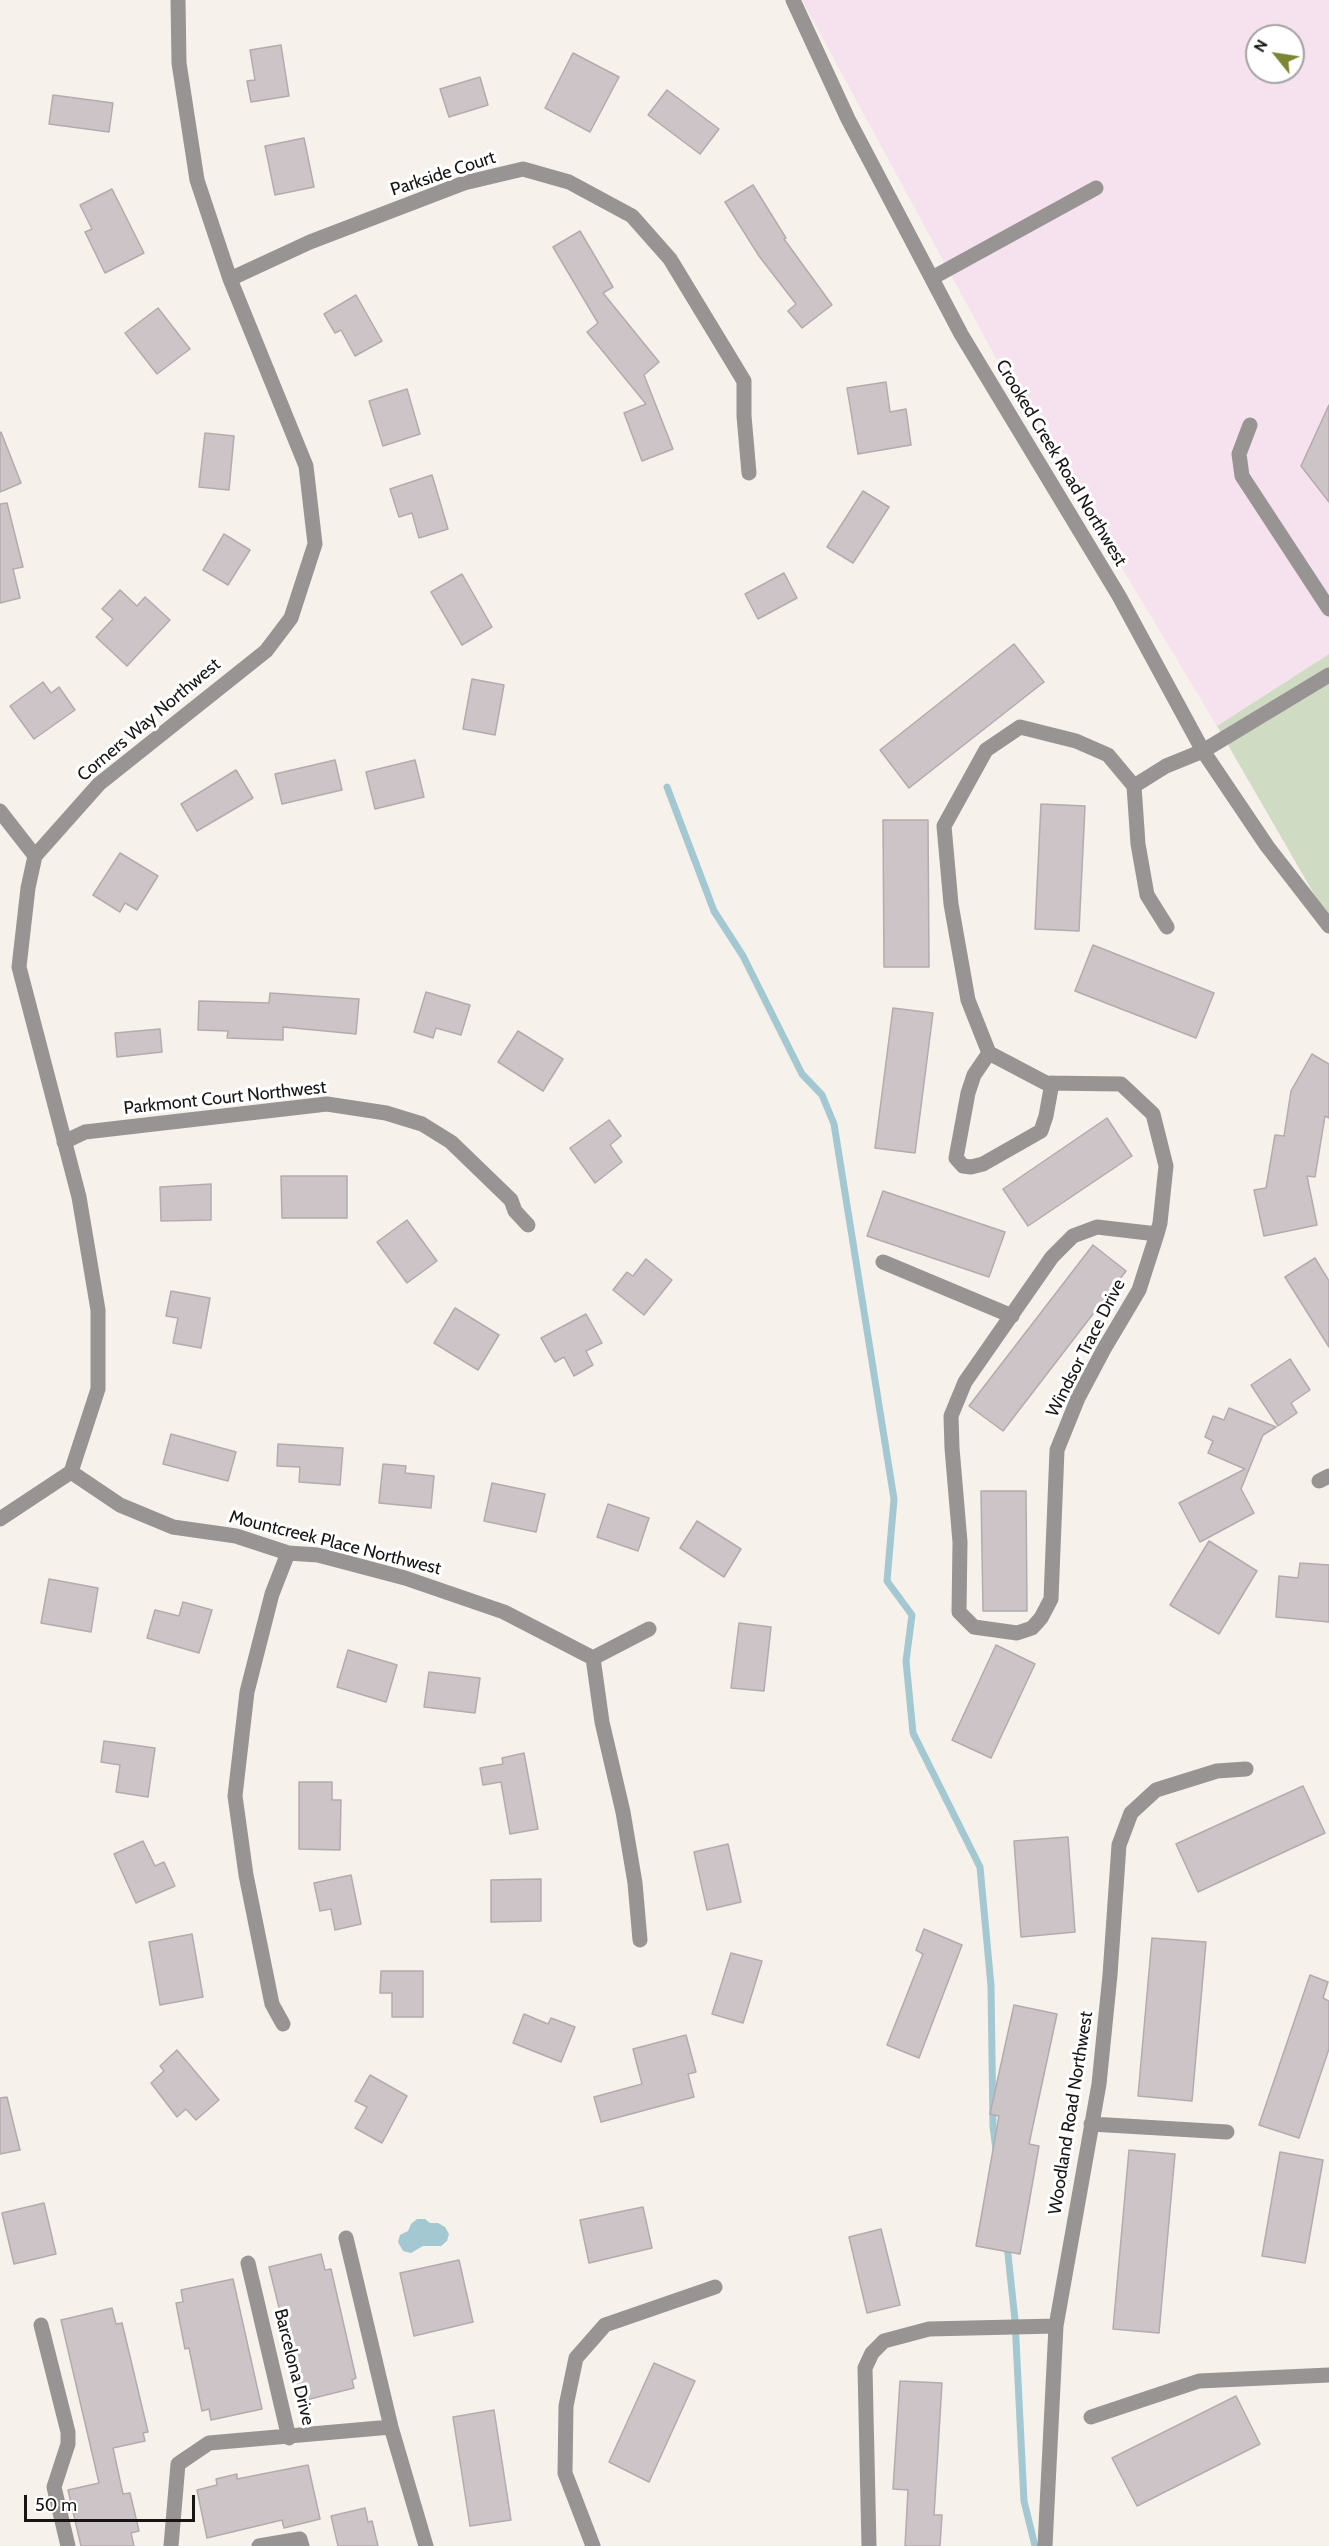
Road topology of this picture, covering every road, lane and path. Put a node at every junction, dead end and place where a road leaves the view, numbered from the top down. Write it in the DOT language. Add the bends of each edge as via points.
graph roads {
  1 [pos="178,0"];
  2 [pos="793,0"];
  3 [pos="1096,188"];
  4 [pos="932,278"];
  5 [pos="230,279"];
  6 [pos="1250,425"];
  7 [pos="749,473"];
  8 [pos="1329,609"];
  9 [pos="1329,675"];
  10 [pos="1203,751"];
  11 [pos="1134,786"];
  12 [pos="0,811"];
  13 [pos="35,856"];
  14 [pos="1329,926"];
  15 [pos="1167,927"];
  16 [pos="989,1053"];
  17 [pos="1052,1083"];
  18 [pos="64,1142"];
  19 [pos="528,1225"];
  20 [pos="1157,1234"];
  21 [pos="883,1262"];
  22 [pos="1012,1316"];
  23 [pos="71,1472"];
  24 [pos="0,1519"];
  25 [pos="288,1553"];
  26 [pos="649,1629"];
  27 [pos="593,1658"];
  28 [pos="1246,1769"];
  29 [pos="640,1940"];
  30 [pos="283,2024"];
  31 [pos="1091,2124"];
  32 [pos="1227,2132"];
  33 [pos="346,2238"];
  34 [pos="248,2263"];
  35 [pos="715,2287"];
  36 [pos="41,2325"];
  37 [pos="1056,2326"];
  38 [pos="1329,2375"];
  39 [pos="1091,2417"];
  40 [pos="391,2427"];
  41 [pos="289,2438"];
  42 [pos="68,2546"];
  43 [pos="171,2546"];
  44 [pos="259,2546"];
  45 [pos="302,2546"];
  46 [pos="426,2546"];
  47 [pos="593,2546"];
  48 [pos="869,2546"];
  49 [pos="1045,2546"];
  1 -- 5 [label="street, Corners Way Northwest" via="179,63 197,180"];
  2 -- 4 [label="street, Crooked Creek Road Northwest" via="848,119"];
  3 -- 4 [label="street"];
  4 -- 10 [label="street, Crooked Creek Road Northwest" via="961,334 1119,596"];
  5 -- 7 [label="street, Parkside Court" via="310,242 465,183 523,169 569,182 632,216 670,259 744,381"];
  5 -- 13 [label="street, Corners Way Northwest" via="306,466 315,544 291,618 266,651 99,784"];
  6 -- 8 [label="street" via="1239,454 1242,476"];
  9 -- 10 [label="street"];
  10 -- 11 [label="street" via="1166,766"];
  10 -- 14 [label="street, Crooked Creek Road Northwest" via="1267,846"];
  11 -- 15 [label="street" via="1147,895"];
  11 -- 16 [label="street" via="1108,755 1076,741 1020,727 986,750 944,825 951,904 968,1000"];
  12 -- 13 [label="street"];
  13 -- 18 [label="street, Corners Way Northwest" via="19,967"];
  16 -- 17 [label="street, Windsor Trace Drive"];
  16 -- 17 [label="street" via="974,1075 968,1093 956,1158 963,1166 983,1164 1041,1131"];
  17 -- 20 [label="street, Windsor Trace Drive" via="1121,1084 1153,1114 1166,1166"];
  18 -- 19 [label="street, Parkmont Court Northwest" via="85,1132 327,1104 386,1113 422,1124 451,1142 511,1200"];
  18 -- 23 [label="street, Corners Way Northwest" via="79,1197 98,1310 98,1389"];
  20 -- 22 [label="street" via="1097,1227 1073,1236 1052,1257"];
  20 -- 22 [label="street, Windsor Trace Drive" via="1139,1290 1078,1398 1057,1450 1051,1599 1032,1628 1017,1633 974,1627 958,1612 960,1542 951,1416 965,1382"];
  21 -- 22 [label="street"];
  23 -- 24 [label="street"];
  23 -- 25 [label="street, Mountcreek Place Northwest" via="120,1505 173,1527 236,1536"];
  25 -- 27 [label="street, Mountcreek Place Northwest" via="318,1555 471,1600 504,1612"];
  25 -- 30 [label="street" via="272,1594 247,1692 235,1796 246,1875 272,2004"];
  26 -- 27 [label="street"];
  27 -- 29 [label="street" via="602,1722 624,1822"];
  28 -- 31 [label="street, Woodland Road Northwest" via="1217,1771 1156,1790 1131,1813 1119,1845 1110,1975"];
  31 -- 32 [label="street"];
  31 -- 37 [label="street, Woodland Road Northwest"];
  33 -- 40 [label="street"];
  34 -- 41 [label="street, Barcelona Drive"];
  35 -- 47 [label="street" via="605,2325 576,2358 566,2406 565,2473"];
  36 -- 42 [label="street" via="68,2432 54,2487"];
  37 -- 48 [label="street" via="929,2329 884,2341 872,2353 865,2368"];
  37 -- 49 [label="street, Woodland Road Northwest"];
  38 -- 39 [label="street" via="1199,2381"];
  40 -- 41 [label="street, Barcelona Drive"];
  40 -- 46 [label="street"];
  41 -- 43 [label="street" via="209,2444 178,2464"];
  44 -- 45 [label="street" via="300,2540"];
}
